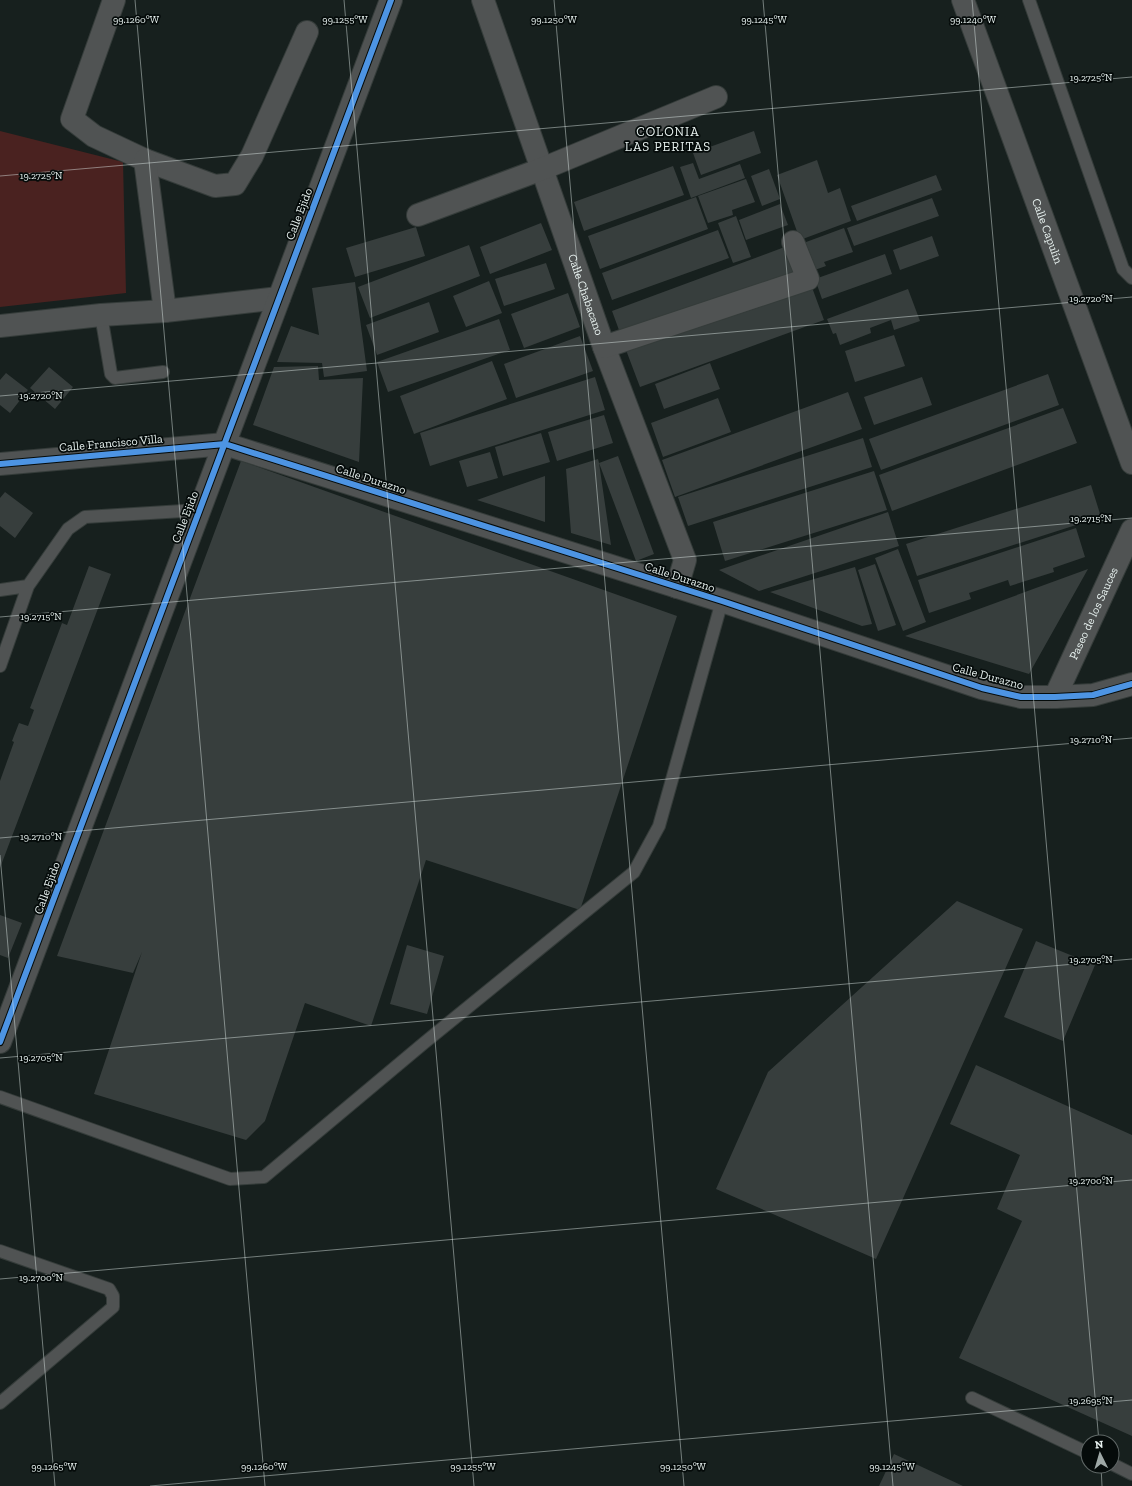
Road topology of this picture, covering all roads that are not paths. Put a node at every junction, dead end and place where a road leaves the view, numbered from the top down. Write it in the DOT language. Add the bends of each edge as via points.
graph roads {
  1 [pos="114,0"];
  2 [pos="392,0"];
  3 [pos="483,0"];
  4 [pos="963,0"];
  5 [pos="1029,0"];
  6 [pos="307,32"];
  7 [pos="716,96"];
  8 [pos="145,160"];
  9 [pos="542,169"];
  10 [pos="418,215"];
  11 [pos="793,242"];
  12 [pos="1132,278"];
  13 [pos="279,298"];
  14 [pos="165,311"];
  15 [pos="101,315"];
  16 [pos="0,326"];
  17 [pos="604,347"];
  18 [pos="163,372"];
  19 [pos="225,444"];
  20 [pos="1132,463"];
  21 [pos="0,464"];
  22 [pos="199,510"];
  23 [pos="1132,530"];
  24 [pos="28,586"];
  25 [pos="677,587"];
  26 [pos="0,590"];
  27 [pos="722,602"];
  28 [pos="0,666"];
  29 [pos="1132,684"];
  30 [pos="1055,697"];
  31 [pos="0,1042"];
  32 [pos="0,1097"];
  33 [pos="0,1251"];
  34 [pos="972,1398"];
  35 [pos="0,1403"];
  36 [pos="1080,1449"];
  37 [pos="1120,1468"];
  38 [pos="1132,1474"];
  1 -- 8 [label="street" via="72,119 94,136"];
  2 -- 13 [label="street, Calle Ejido"];
  3 -- 9 [label="street, Calle Chabacano"];
  4 -- 20 [label="street, Calle Capulín"];
  5 -- 12 [label="lane" via="1123,269"];
  6 -- 8 [label="street" via="252,156 235,184 215,186"];
  7 -- 9 [label="street"];
  8 -- 14 [label="street"];
  9 -- 10 [label="street"];
  9 -- 17 [label="street, Calle Chabacano"];
  11 -- 17 [label="street" via="808,280"];
  13 -- 14 [label="street"];
  13 -- 19 [label="street, Calle Ejido"];
  14 -- 15 [label="street"];
  15 -- 16 [label="street"];
  15 -- 18 [label="lane" via="111,374 115,378"];
  17 -- 25 [label="street, Calle Chabacano" via="685,560"];
  19 -- 21 [label="street, Calle Francisco Villa"];
  19 -- 22 [label="street, Calle Ejido"];
  19 -- 25 [label="street, Calle Durazno"];
  22 -- 24 [label="lane" via="85,517 68,529"];
  22 -- 31 [label="street, Calle Ejido"];
  23 -- 30 [label="street, Paseo de los Sauces"];
  24 -- 26 [label="lane"];
  24 -- 28 [label="lane"];
  25 -- 27 [label="street, Calle Durazno"];
  27 -- 30 [label="street, Calle Durazno" via="982,688 1021,697"];
  27 -- 32 [label="lane" via="659,826 634,872 424,1042 264,1177 230,1179"];
  29 -- 30 [label="street, Calle Durazno" via="1093,695"];
  33 -- 35 [label="lane" via="109,1288 113,1296 113,1307"];
  34 -- 36 [label="lane"];
  37 -- 38 [label="lane"];
}
